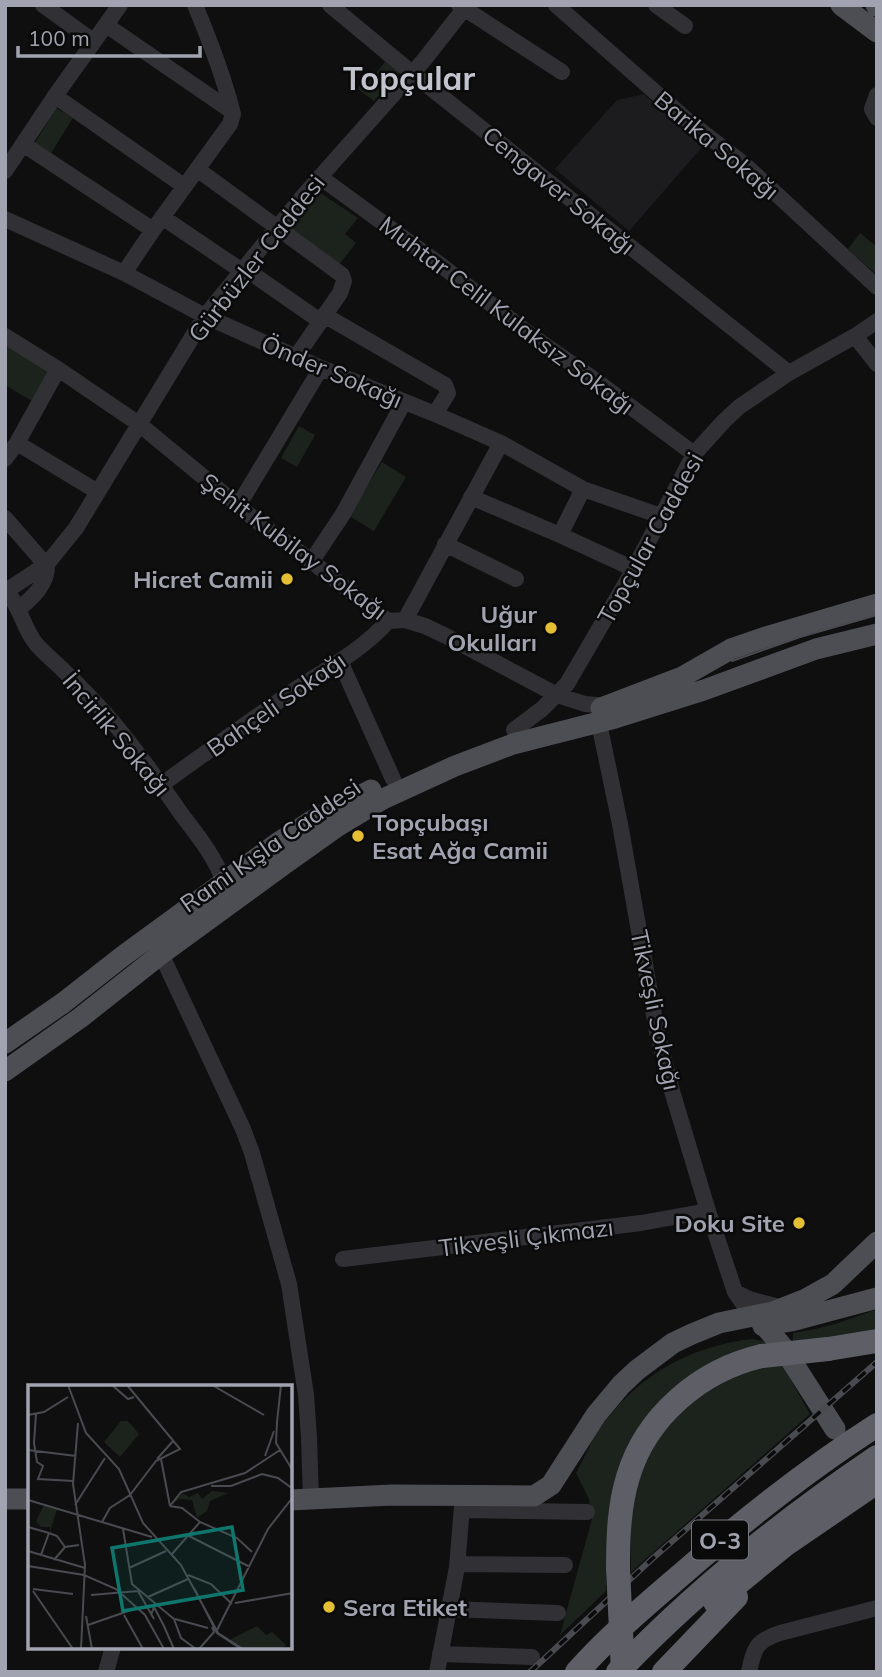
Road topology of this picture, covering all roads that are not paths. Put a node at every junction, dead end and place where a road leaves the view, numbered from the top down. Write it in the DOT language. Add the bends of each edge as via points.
graph roads {
  1 [pos="43,5"];
  2 [pos="120,5"];
  3 [pos="195,5"];
  4 [pos="330,5"];
  5 [pos="556,5"];
  6 [pos="656,5"];
  7 [pos="841,5"];
  8 [pos="464,6"];
  9 [pos="106,25"];
  10 [pos="685,26"];
  11 [pos="877,32"];
  12 [pos="93,41"];
  13 [pos="562,72"];
  14 [pos="412,73"];
  15 [pos="877,94"];
  16 [pos="55,96"];
  17 [pos="233,114"];
  18 [pos="877,118"];
  19 [pos="23,144"];
  20 [pos="7,163"];
  21 [pos="197,169"];
  22 [pos="320,177"];
  23 [pos="184,186"];
  24 [pos="5,219"];
  25 [pos="158,223"];
  26 [pos="277,228"];
  27 [pos="243,269"];
  28 [pos="124,273"];
  29 [pos="877,287"];
  30 [pos="205,316"];
  31 [pos="322,318"];
  32 [pos="877,321"];
  33 [pos="5,336"];
  34 [pos="855,336"];
  35 [pos="296,357"];
  36 [pos="876,362"];
  37 [pos="321,368"];
  38 [pos="58,369"];
  39 [pos="789,373"];
  40 [pos="404,402"];
  41 [pos="435,414"];
  42 [pos="139,424"];
  43 [pos="17,443"];
  44 [pos="501,443"];
  45 [pos="694,454"];
  46 [pos="5,460"];
  47 [pos="583,489"];
  48 [pos="98,492"];
  49 [pos="471,497"];
  50 [pos="238,506"];
  51 [pos="661,516"];
  52 [pos="5,518"];
  53 [pos="560,535"];
  54 [pos="445,544"];
  55 [pos="311,562"];
  56 [pos="47,564"];
  57 [pos="634,569"];
  58 [pos="516,579"];
  59 [pos="6,591"];
  60 [pos="877,604"];
  61 [pos="19,609"];
  62 [pos="397,621"];
  63 [pos="877,634"];
  64 [pos="340,661"];
  65 [pos="557,695"];
  66 [pos="603,715"];
  67 [pos="514,730"];
  68 [pos="393,779"];
  69 [pos="161,785"];
  70 [pos="224,882"];
  71 [pos="225,908"];
  72 [pos="161,954"];
  73 [pos="89,983"];
  74 [pos="102,1000"];
  75 [pos="5,1043"];
  76 [pos="5,1071"];
  77 [pos="708,1211"];
  78 [pos="877,1242"];
  79 [pos="343,1259"];
  80 [pos="735,1292"];
  81 [pos="877,1298"];
  82 [pos="787,1314"];
  83 [pos="730,1321"];
  84 [pos="760,1321"];
  85 [pos="877,1341"];
  86 [pos="772,1351"];
  87 [pos="659,1354"];
  88 [pos="877,1425"];
  89 [pos="835,1429"];
  90 [pos="877,1457"];
  91 [pos="876,1491"];
  92 [pos="5,1499"];
  93 [pos="28,1499"];
  94 [pos="301,1500"];
  95 [pos="462,1503"];
  96 [pos="844,1505"];
  97 [pos="587,1512"];
  98 [pos="458,1564"];
  99 [pos="565,1565"];
  100 [pos="877,1608"];
  101 [pos="449,1609"];
  102 [pos="558,1613"];
  103 [pos="112,1649"];
  104 [pos="440,1654"];
  105 [pos="532,1657"];
  106 [pos="623,1668"];
  107 [pos="106,1672"];
  108 [pos="437,1672"];
  109 [pos="577,1672"];
  110 [pos="664,1672"];
  111 [pos="749,1672"];
  1 -- 12 [label="street"];
  2 -- 9 [label="street"];
  3 -- 17 [label="street"];
  4 -- 14 [label="street, Cengaver Sokağı"];
  5 -- 29 [label="street, Barika Sokağı" via="744,164"];
  6 -- 10 [label="street"];
  7 -- 11 [label="main road"];
  8 -- 13 [label="street"];
  8 -- 14 [label="street, Gürbüzler Caddesi"];
  9 -- 12 [label="street"];
  9 -- 17 [label="street"];
  12 -- 16 [label="street"];
  14 -- 22 [label="street, Gürbüzler Caddesi"];
  14 -- 39 [label="street, Cengaver Sokağı"];
  15 -- 18 [label="street" via="872,109"];
  16 -- 19 [label="street"];
  16 -- 23 [label="street"];
  17 -- 21 [label="street"];
  19 -- 20 [label="street"];
  19 -- 25 [label="street"];
  21 -- 23 [label="street"];
  21 -- 26 [label="street"];
  22 -- 26 [label="street, Gürbüzler Caddesi"];
  22 -- 45 [label="street, Muhtar Celil Kulaksız Sokağı"];
  23 -- 25 [label="street"];
  24 -- 28 [label="street, Önder Sokağı"];
  25 -- 27 [label="street"];
  25 -- 28 [label="street"];
  26 -- 27 [label="street, Gürbüzler Caddesi"];
  26 -- 31 [label="street" via="342,275 343,285"];
  27 -- 30 [label="street, Gürbüzler Caddesi"];
  27 -- 31 [label="street"];
  28 -- 30 [label="street, Önder Sokağı"];
  30 -- 35 [label="street, Önder Sokağı"];
  30 -- 42 [label="street, Gürbüzler Caddesi"];
  31 -- 35 [label="street"];
  31 -- 41 [label="street" via="445,385 448,393"];
  32 -- 34 [label="street, Topçular Caddesi"];
  33 -- 38 [label="street, Şehit Kubilay Sokağı"];
  34 -- 36 [label="street"];
  34 -- 39 [label="street, Topçular Caddesi"];
  35 -- 37 [label="street, Önder Sokağı"];
  37 -- 40 [label="street, Önder Sokağı"];
  37 -- 50 [label="street"];
  38 -- 42 [label="street, Şehit Kubilay Sokağı"];
  38 -- 43 [label="street"];
  39 -- 45 [label="street, Topçular Caddesi" via="740,407"];
  40 -- 41 [label="street, Önder Sokağı"];
  40 -- 55 [label="street" via="343,514"];
  41 -- 44 [label="street, Önder Sokağı"];
  42 -- 48 [label="street, Gürbüzler Caddesi"];
  42 -- 50 [label="street, Şehit Kubilay Sokağı"];
  43 -- 46 [label="street"];
  43 -- 48 [label="street"];
  44 -- 47 [label="street, Önder Sokağı"];
  44 -- 49 [label="street"];
  45 -- 51 [label="street, Topçular Caddesi"];
  47 -- 51 [label="street, Önder Sokağı"];
  47 -- 53 [label="street"];
  48 -- 56 [label="street, Gürbüzler Caddesi"];
  49 -- 53 [label="street"];
  49 -- 54 [label="street"];
  50 -- 55 [label="street, Şehit Kubilay Sokağı"];
  51 -- 57 [label="street, Topçular Caddesi"];
  52 -- 56 [label="street"];
  53 -- 57 [label="street"];
  54 -- 58 [label="street"];
  54 -- 62 [label="street"];
  55 -- 62 [label="street, Şehit Kubilay Sokağı"];
  56 -- 59 [label="street"];
  56 -- 61 [label="street" via="42,585"];
  57 -- 65 [label="street, Topçular Caddesi"];
  59 -- 61 [label="street, İncirlik Sokağı"];
  60 -- 66 [label="main road, Rami Kışla Caddesi" via="731,649"];
  61 -- 69 [label="street, İncirlik Sokağı" via="37,645 112,720"];
  62 -- 64 [label="street, Bahçeli Sokağı"];
  62 -- 65 [label="street, Şehit Kubilay Sokağı" via="425,626"];
  63 -- 66 [label="main road, Rami Kışla Caddesi" via="816,649 704,691"];
  64 -- 68 [label="street"];
  64 -- 69 [label="street, Bahçeli Sokağı"];
  65 -- 66 [label="street, Şehit Kubilay Sokağı"];
  65 -- 67 [label="street, Topçular Caddesi"];
  66 -- 67 [label="main road, Rami Kışla Caddesi" via="544,721"];
  66 -- 71 [label="main road, Rami Kışla Caddesi" via="513,744 383,799"];
  66 -- 77 [label="street, Tikveşli Sokağı" via="657,1032"];
  67 -- 68 [label="main road, Rami Kışla Caddesi"];
  68 -- 70 [label="main road, Rami Kışla Caddesi" via="313,820"];
  69 -- 70 [label="street, İncirlik Sokağı" via="210,853"];
  70 -- 71 [label="main road" via="228,892"];
  70 -- 73 [label="main road, Rami Kışla Caddesi"];
  71 -- 72 [label="main road, Rami Kışla Caddesi"];
  72 -- 74 [label="main road, Rami Kışla Caddesi"];
  72 -- 94 [label="street" via="243,1129 289,1284 309,1437"];
  73 -- 74 [label="main road" via="92,993"];
  73 -- 75 [label="main road, Rami Kışla Caddesi"];
  74 -- 76 [label="main road, Rami Kışla Caddesi"];
  77 -- 79 [label="street, Tikveşli Çıkmazı"];
  77 -- 80 [label="street, Tikveşli Sokağı"];
  78 -- 82 [label="main road" via="815,1303"];
  80 -- 82 [label="street"];
  80 -- 83 [label="street"];
  80 -- 84 [label="street, Tikveşli Sokağı"];
  81 -- 82 [label="main road"];
  82 -- 84 [label="main road"];
  82 -- 86 [label="main road"];
  83 -- 84 [label="main road"];
  83 -- 87 [label="main road" via="692,1334"];
  84 -- 86 [label="main road"];
  84 -- 87 [label="main road"];
  85 -- 86 [label="highway, bridge"];
  86 -- 89 [label="main road"];
  86 -- 106 [label="highway, bridge" via="724,1370 687,1393 646,1436 631,1468 620,1519"];
  87 -- 95 [label="main road" via="605,1404 551,1485 534,1496"];
  88 -- 109 [label="highway, O-3" via="725,1536"];
  90 -- 106 [label="highway, O-3" via="760,1543"];
  91 -- 96 [label="highway"];
  92 -- 93 [label="main road"];
  94 -- 95 [label="main road" via="392,1495"];
  95 -- 97 [label="street"];
  95 -- 98 [label="street"];
  96 -- 106 [label="highway" via="786,1544 657,1648"];
  96 -- 110 [label="highway" via="728,1604"];
  98 -- 99 [label="street"];
  98 -- 101 [label="street"];
  100 -- 111 [label="street" via="764,1638 753,1653"];
  101 -- 102 [label="street"];
  101 -- 104 [label="street"];
  103 -- 107 [label="street"];
  104 -- 105 [label="street"];
  104 -- 108 [label="street"];
}
